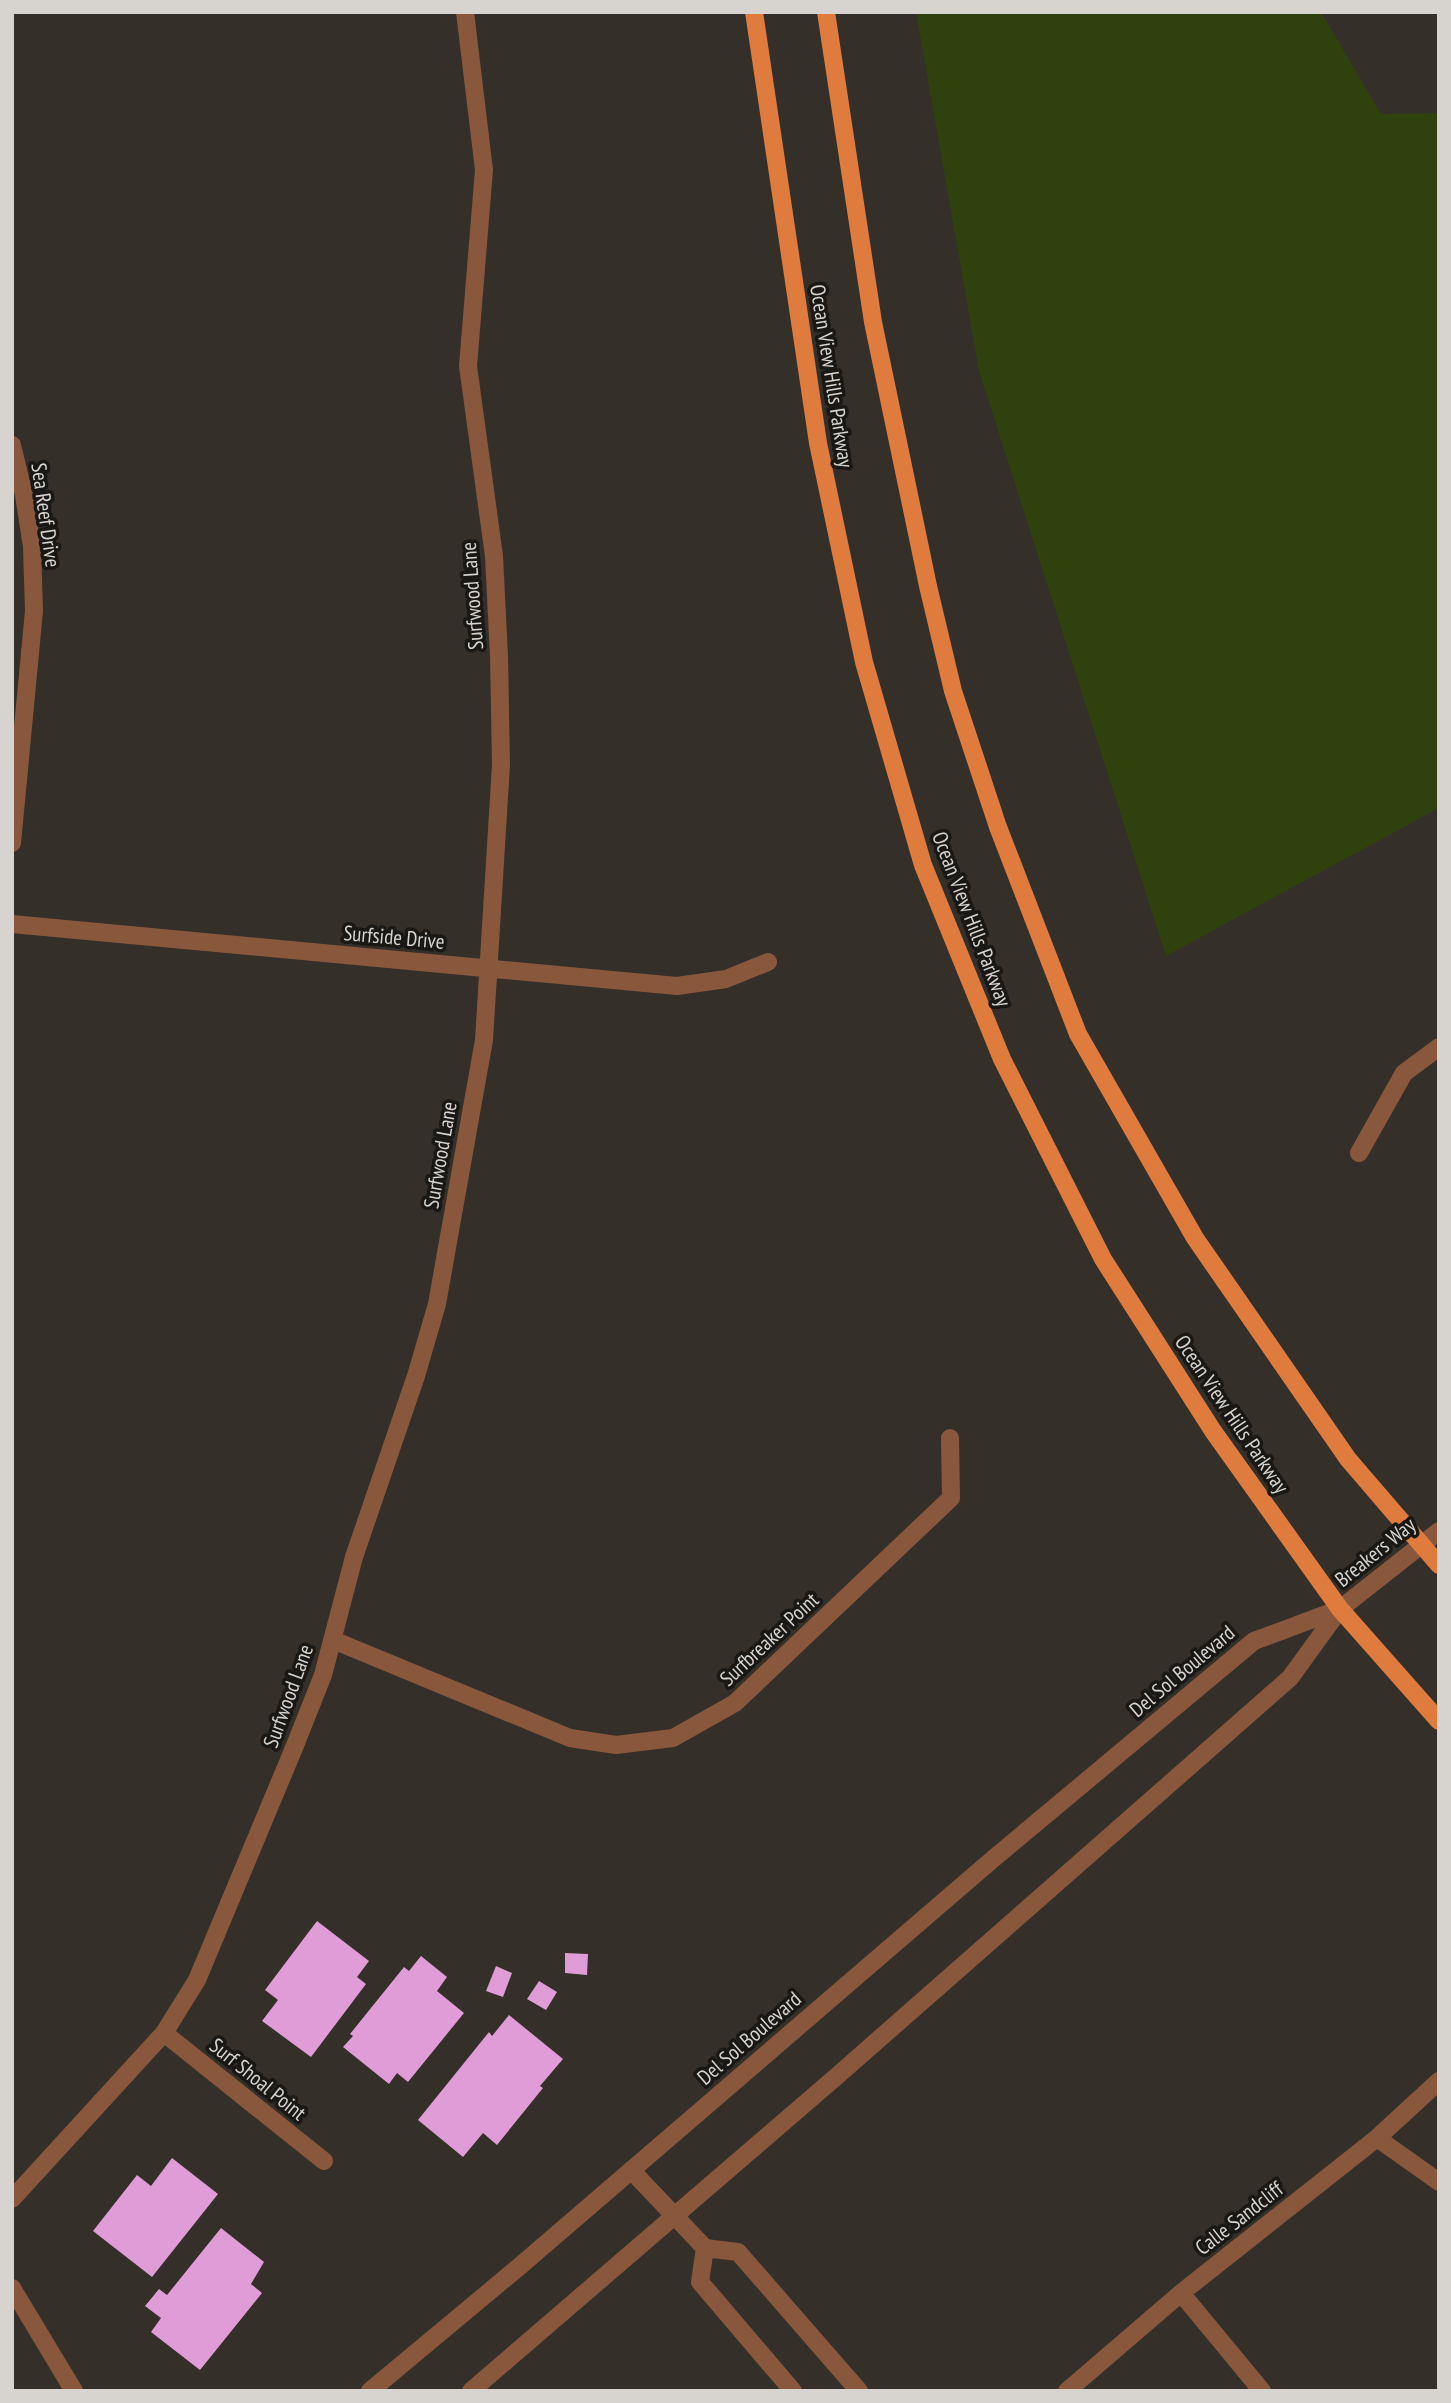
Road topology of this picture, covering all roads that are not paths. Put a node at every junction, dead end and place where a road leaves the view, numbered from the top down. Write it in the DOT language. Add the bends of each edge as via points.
graph roads {
  1 [pos="464,12"];
  2 [pos="754,12"];
  3 [pos="826,12"];
  4 [pos="12,445"];
  5 [pos="12,843"];
  6 [pos="12,924"];
  7 [pos="768,962"];
  8 [pos="487,968"];
  9 [pos="1439,1047"];
  10 [pos="1359,1153"];
  11 [pos="950,1438"];
  12 [pos="1439,1531"];
  13 [pos="1421,1546"];
  14 [pos="1439,1565"];
  15 [pos="1340,1609"];
  16 [pos="333,1640"];
  17 [pos="1439,1721"];
  18 [pos="164,2033"];
  19 [pos="1439,2081"];
  20 [pos="1377,2138"];
  21 [pos="324,2161"];
  22 [pos="631,2170"];
  23 [pos="1439,2182"];
  24 [pos="12,2199"];
  25 [pos="675,2216"];
  26 [pos="705,2248"];
  27 [pos="12,2288"];
  28 [pos="1181,2293"];
  29 [pos="74,2391"];
  30 [pos="370,2391"];
  31 [pos="471,2391"];
  32 [pos="793,2391"];
  33 [pos="859,2391"];
  34 [pos="1068,2391"];
  35 [pos="1262,2391"];
  1 -- 8 [label="street, Surfwood Lane" via="484,170 468,366 494,556 499,656 501,765"];
  2 -- 15 [label="main road, Ocean View Hills Parkway" via="818,443 864,662 923,865 1002,1059 1103,1259 1213,1431"];
  3 -- 13 [label="main road" via="873,322 953,691 998,827 1078,1034 1195,1238 1348,1460"];
  4 -- 5 [label="street, Sea Reef Drive" via="32,547 34,611"];
  6 -- 8 [label="street, Surfside Drive"];
  7 -- 8 [label="street, Surfside Drive" via="726,979 677,986"];
  8 -- 16 [label="street, Surfwood Lane" via="484,1040 437,1304 354,1557"];
  9 -- 10 [label="street" via="1404,1073"];
  11 -- 16 [label="street, Surfbreaker Point" via="951,1498 735,1703 673,1738 616,1745 570,1738"];
  12 -- 13 [label="street, Breakers Way"];
  13 -- 14 [label="main road"];
  13 -- 15 [label="street, Breakers Way"];
  15 -- 17 [label="main road, Ocean View Hills Parkway"];
  15 -- 22 [label="street, Del Sol Boulevard" via="1254,1641"];
  15 -- 25 [label="street" via="1290,1678"];
  16 -- 18 [label="street, Surfwood Lane" via="295,1748 197,1980"];
  18 -- 21 [label="street, Surf Shoal Point"];
  18 -- 24 [label="street, Surfwood Lane"];
  19 -- 20 [label="street, Calle Sandcliff"];
  20 -- 23 [label="street"];
  20 -- 28 [label="street, Calle Sandcliff"];
  22 -- 25 [label="street"];
  22 -- 30 [label="street, Del Sol Boulevard"];
  25 -- 26 [label="street"];
  25 -- 31 [label="street"];
  26 -- 32 [label="street" via="699,2282"];
  26 -- 33 [label="street" via="738,2252"];
  27 -- 29 [label="street"];
  28 -- 34 [label="street, Calle Sandcliff"];
  28 -- 35 [label="street"];
}
